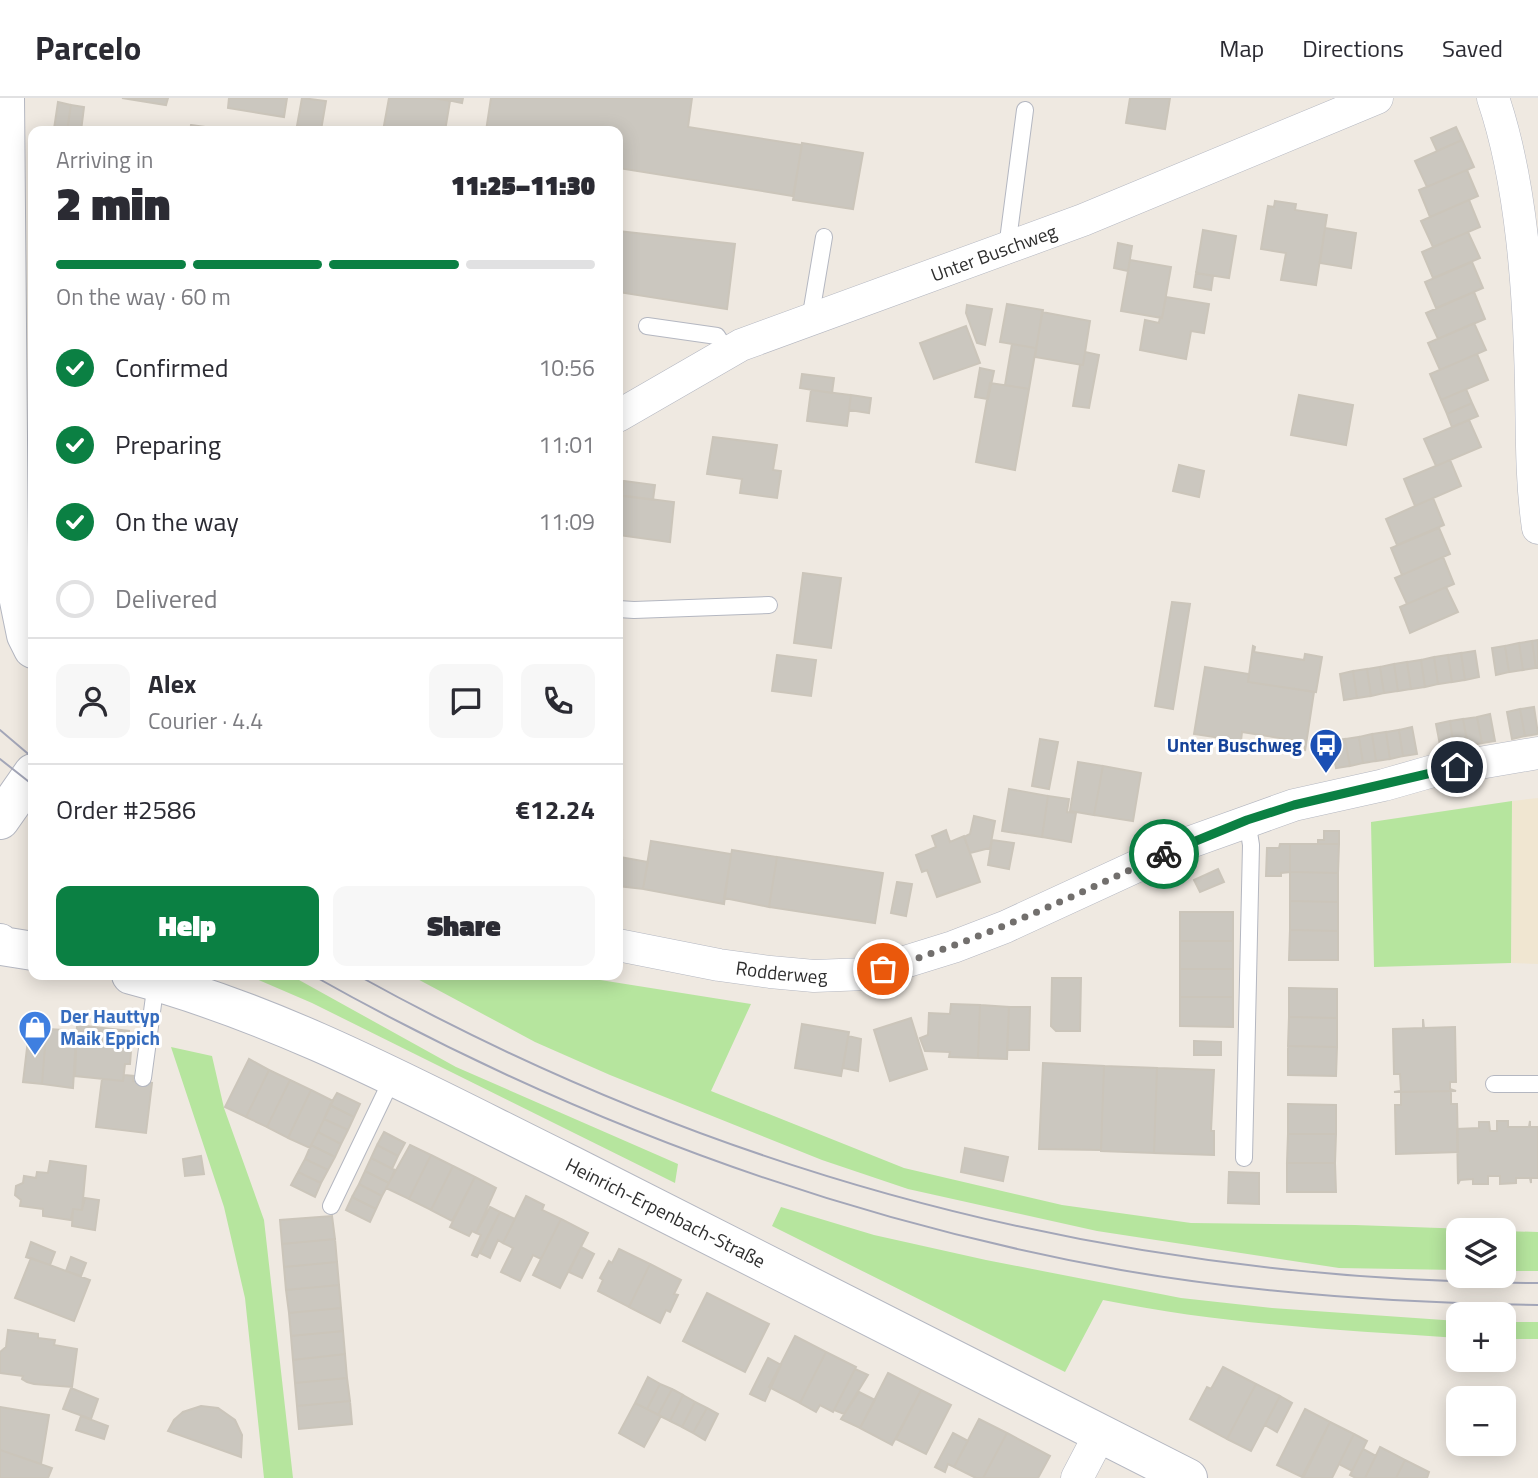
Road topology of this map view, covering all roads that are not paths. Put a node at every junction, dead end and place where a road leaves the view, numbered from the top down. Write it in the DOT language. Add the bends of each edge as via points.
graph roads {
  1 [pos="5,98"];
  2 [pos="1377,98"];
  3 [pos="1493,98"];
  4 [pos="1025,110"];
  5 [pos="824,237"];
  6 [pos="1007,248"];
  7 [pos="4,275"];
  8 [pos="810,320"];
  9 [pos="647,326"];
  10 [pos="728,353"];
  11 [pos="623,413"];
  12 [pos="4,469"];
  13 [pos="1538,528"];
  14 [pos="769,605"];
  15 [pos="623,609"];
  16 [pos="28,639"];
  17 [pos="1538,753"];
  18 [pos="28,780"];
  19 [pos="0,820"];
  20 [pos="1247,820"];
  21 [pos="623,946"];
  22 [pos="144,980"];
  23 [pos="150,980"];
  24 [pos="393,1077"];
  25 [pos="143,1078"];
  26 [pos="1494,1084"];
  27 [pos="1538,1084"];
  28 [pos="1244,1158"];
  29 [pos="331,1206"];
  30 [pos="1100,1434"];
  31 [pos="1077,1478"];
  32 [pos="1188,1478"];
  1 -- 7 [label="street"];
  2 -- 6 [label="street, Unter Buschweg"];
  3 -- 13 [label="street" via="1520,223 1531,381 1532,490"];
  4 -- 6 [label="lane"];
  5 -- 8 [label="lane"];
  6 -- 8 [label="street, Unter Buschweg"];
  7 -- 12 [label="street"];
  8 -- 10 [label="street, Unter Buschweg"];
  9 -- 10 [label="lane" via="717,336"];
  10 -- 11 [label="street, Unter Buschweg"];
  12 -- 16 [label="street" via="9,552"];
  14 -- 15 [label="lane"];
  17 -- 20 [label="street, Rodderweg" via="1433,771"];
  18 -- 19 [label="street"];
  20 -- 21 [label="street, Rodderweg" via="1005,927 866,974 770,972"];
  20 -- 28 [label="lane" via="1251,845"];
  22 -- 25 [label="lane"];
  23 -- 24 [label="street, Heinrich-Erpenbach-Straße" via="272,1023"];
  24 -- 29 [label="lane"];
  24 -- 30 [label="street, Heinrich-Erpenbach-Straße"];
  26 -- 27 [label="lane"];
  30 -- 31 [label="street"];
  30 -- 32 [label="street, Heinrich-Erpenbach-Straße"];
}
